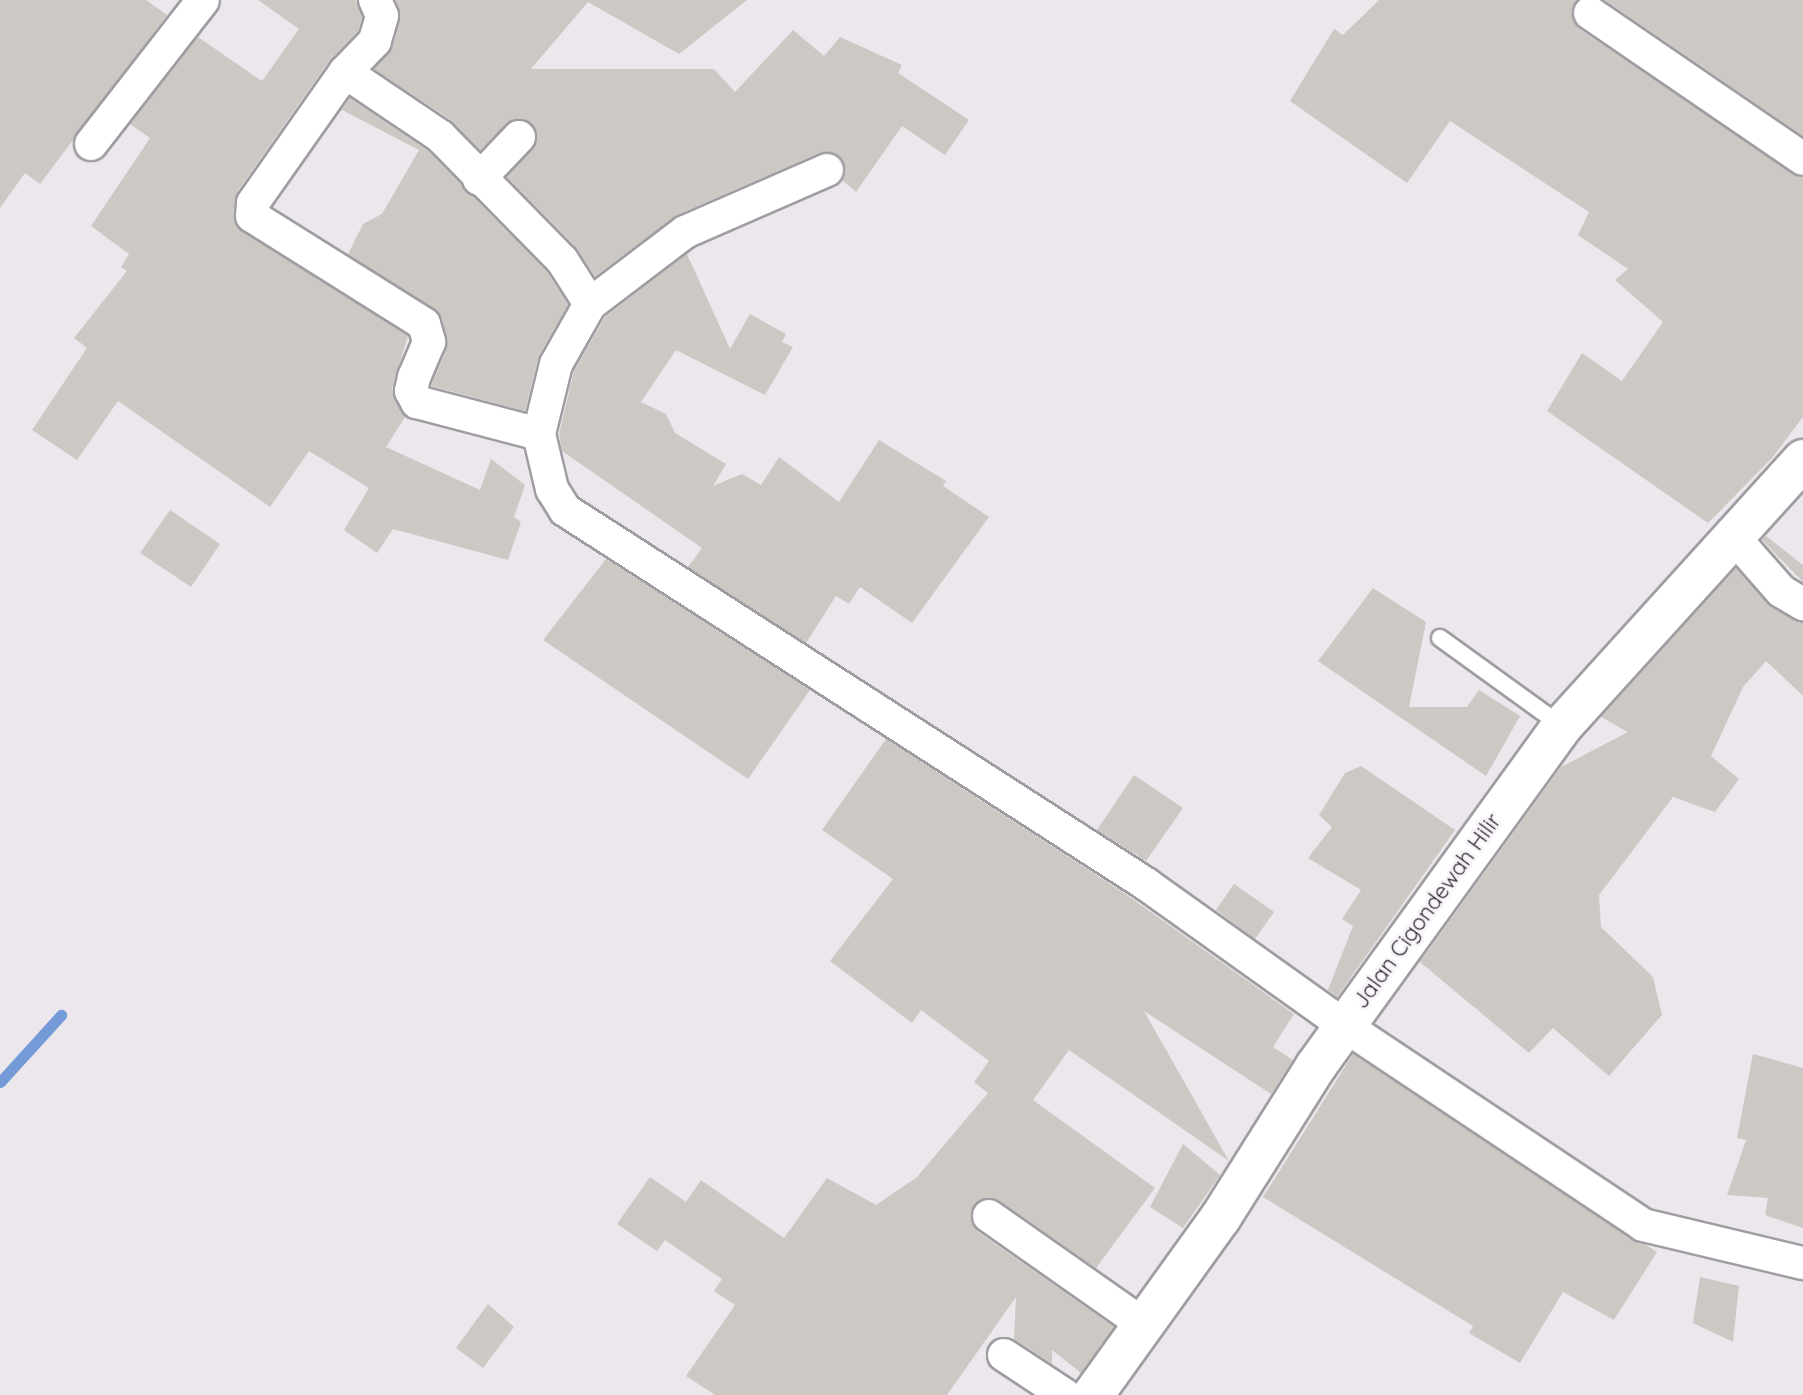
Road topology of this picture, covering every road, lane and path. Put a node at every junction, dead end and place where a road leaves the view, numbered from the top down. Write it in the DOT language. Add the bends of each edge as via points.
graph roads {
  1 [pos="203,0"];
  2 [pos="375,0"];
  3 [pos="1590,13"];
  4 [pos="345,72"];
  5 [pos="519,137"];
  6 [pos="91,144"];
  7 [pos="1803,159"];
  8 [pos="827,170"];
  9 [pos="479,179"];
  10 [pos="590,304"];
  11 [pos="539,434"];
  12 [pos="1803,460"];
  13 [pos="1731,534"];
  14 [pos="1803,604"];
  15 [pos="1440,638"];
  16 [pos="1562,726"];
  17 [pos="1345,1026"];
  18 [pos="989,1216"];
  19 [pos="1803,1263"];
  20 [pos="1144,1325"];
  21 [pos="1004,1355"];
  22 [pos="1065,1395"];
  23 [pos="1093,1395"];
  1 -- 6 [label="street"];
  2 -- 4 [label="street" via="381,29"];
  3 -- 7 [label="street"];
  4 -- 9 [label="street" via="440,136"];
  4 -- 11 [label="street" via="253,203 252,216 424,324 429,342 411,391 417,402"];
  5 -- 9 [label="street"];
  8 -- 10 [label="street" via="685,232"];
  9 -- 10 [label="street" via="562,260"];
  10 -- 11 [label="street" via="556,364"];
  11 -- 17 [label="street" via="552,489 565,510 1146,884"];
  12 -- 13 [label="street, Jalan Cigondewah Hilir"];
  13 -- 14 [label="street" via="1781,591"];
  13 -- 16 [label="street, Jalan Cigondewah Hilir"];
  15 -- 16 [label="lane"];
  16 -- 17 [label="street, Jalan Cigondewah Hilir"];
  17 -- 19 [label="street" via="1643,1225"];
  17 -- 20 [label="street, Jalan Cigondewah Hilir"];
  18 -- 20 [label="street"];
  20 -- 23 [label="street, Jalan Cigondewah Hilir"];
  21 -- 22 [label="street"];
}
